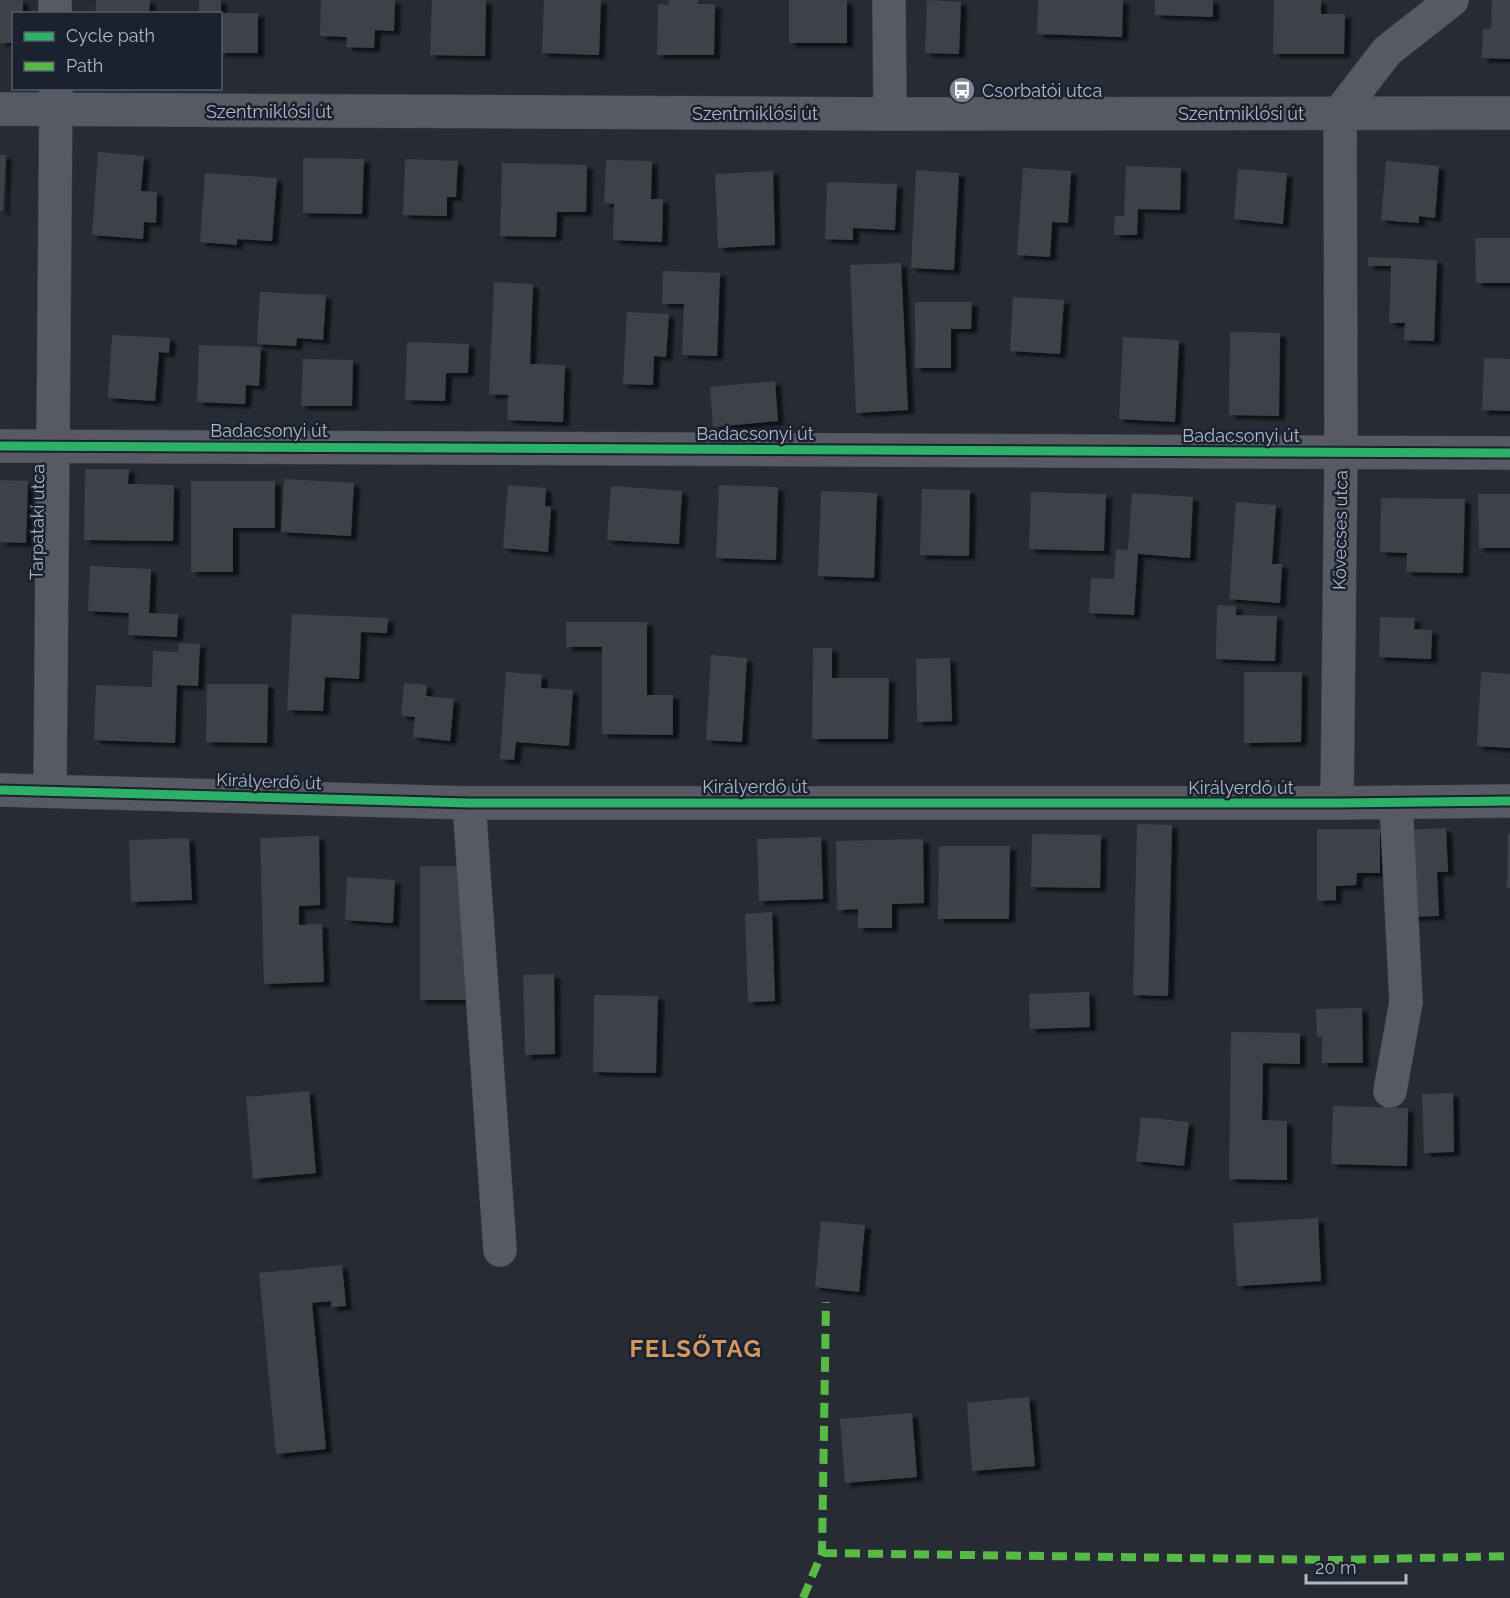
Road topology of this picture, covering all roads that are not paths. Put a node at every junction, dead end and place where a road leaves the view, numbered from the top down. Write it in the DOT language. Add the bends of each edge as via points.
graph roads {
  1 [pos="890,0"];
  2 [pos="1452,0"];
  3 [pos="56,99"];
  4 [pos="0,109"];
  5 [pos="1340,112"];
  6 [pos="1510,113"];
  7 [pos="890,114"];
  8 [pos="0,446"];
  9 [pos="54,446"];
  10 [pos="1341,452"];
  11 [pos="1510,453"];
  12 [pos="0,790"];
  13 [pos="50,791"];
  14 [pos="1510,801"];
  15 [pos="1396,802"];
  16 [pos="469,803"];
  17 [pos="1337,803"];
  18 [pos="1390,1091"];
  19 [pos="500,1250"];
  1 -- 7 [label="street"];
  2 -- 5 [label="street" via="1387,51"];
  3 -- 4 [label="street, Szentmiklósi út"];
  3 -- 7 [label="street, Szentmiklósi út"];
  3 -- 9 [label="street, Tarpataki utca"];
  5 -- 6 [label="street, Szentmiklósi út"];
  5 -- 7 [label="street, Szentmiklósi út"];
  5 -- 10 [label="street, Kövecses utca"];
  8 -- 9 [label="street, Badacsonyi út"];
  9 -- 10 [label="street, Badacsonyi út"];
  9 -- 13 [label="street, Tarpataki utca"];
  10 -- 11 [label="street, Badacsonyi út"];
  10 -- 17 [label="street, Kövecses utca"];
  12 -- 13 [label="street, Királyerdő út"];
  13 -- 16 [label="street, Királyerdő út"];
  14 -- 15 [label="street, Királyerdő út"];
  15 -- 17 [label="street, Királyerdő út"];
  15 -- 18 [label="street" via="1406,1002"];
  16 -- 17 [label="street, Királyerdő út"];
  16 -- 19 [label="street"];
}
